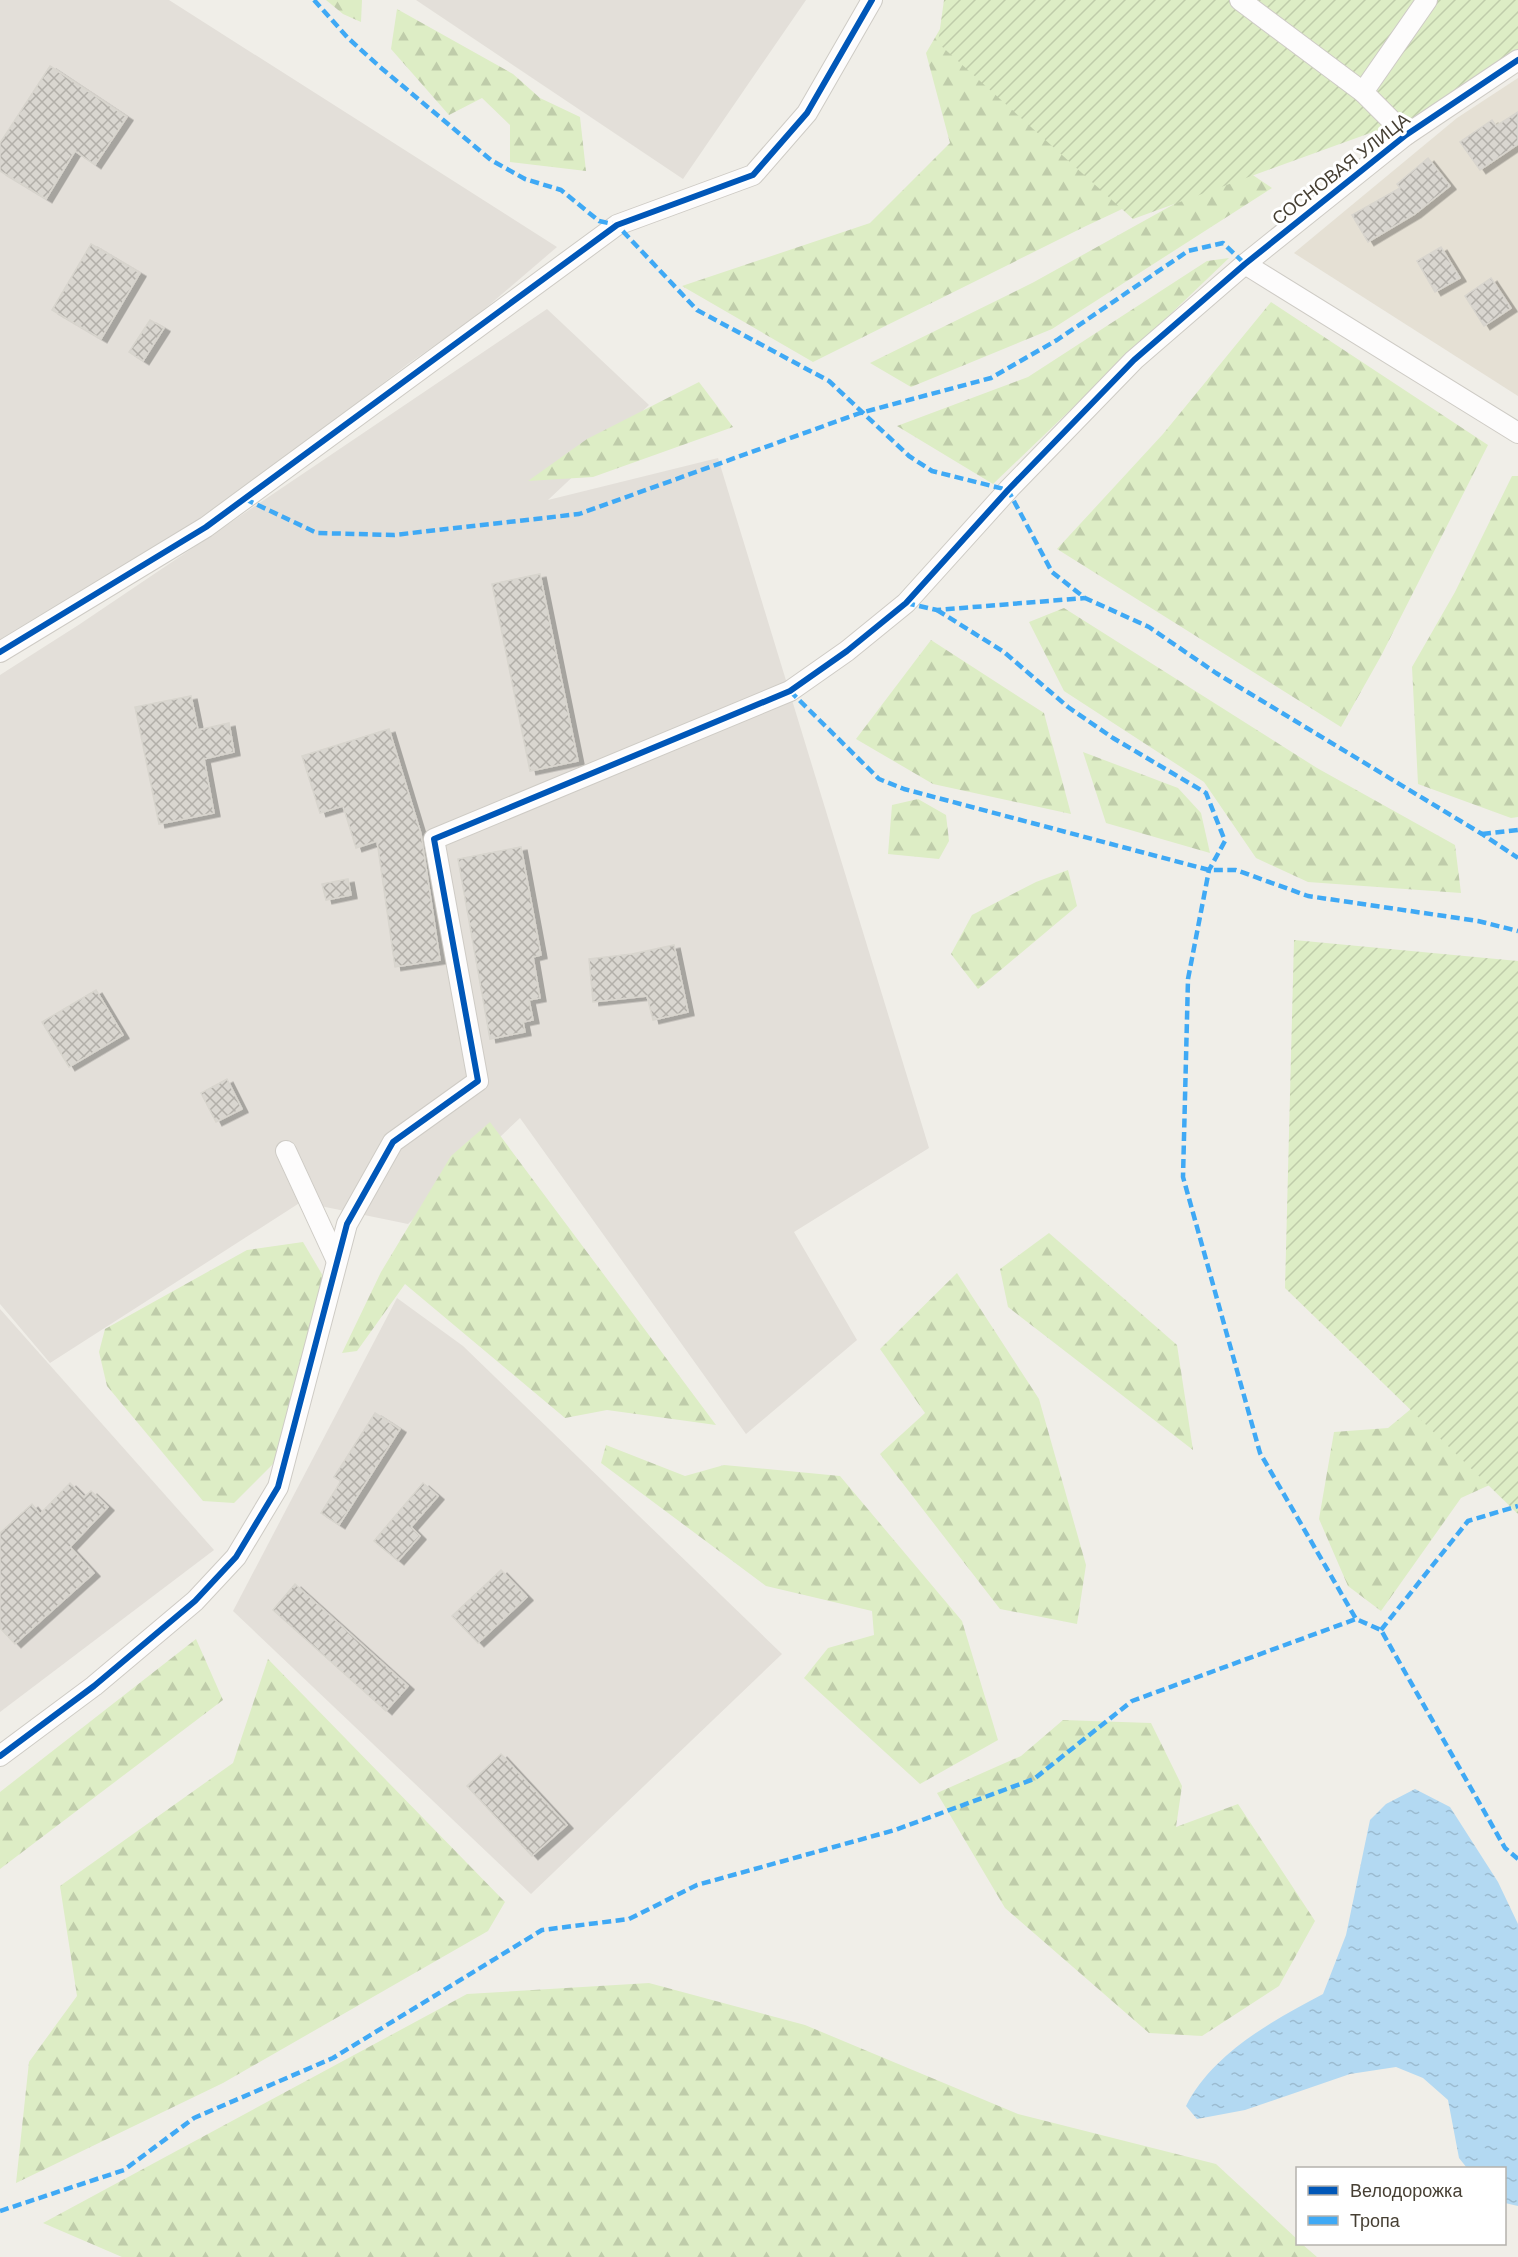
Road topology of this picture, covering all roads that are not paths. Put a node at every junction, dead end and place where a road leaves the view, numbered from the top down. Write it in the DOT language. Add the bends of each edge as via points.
graph roads {
  1 [pos="872,0"];
  2 [pos="1240,0"];
  3 [pos="1427,0"];
  4 [pos="1518,60"];
  5 [pos="1363,92"];
  6 [pos="1406,135"];
  7 [pos="1245,264"];
  8 [pos="1518,433"];
  9 [pos="0,652"];
  10 [pos="286,1151"];
  11 [pos="336,1259"];
  12 [pos="0,1756"];
  1 -- 9 [label="street" via="807,112 753,175 617,225 206,527"];
  2 -- 5 [label="street"];
  3 -- 5 [label="street"];
  4 -- 6 [label="street, СОСНОВАЯ УЛИЦА"];
  5 -- 6 [label="street"];
  6 -- 7 [label="street, СОСНОВАЯ УЛИЦА"];
  7 -- 8 [label="street"];
  7 -- 11 [label="street, СОСНОВАЯ УЛИЦА" via="1134,360 906,603 847,651 790,691 434,839 478,1081 393,1142 347,1224"];
  10 -- 11 [label="street"];
  11 -- 12 [label="street" via="278,1487 236,1557 195,1601 94,1686"];
}
